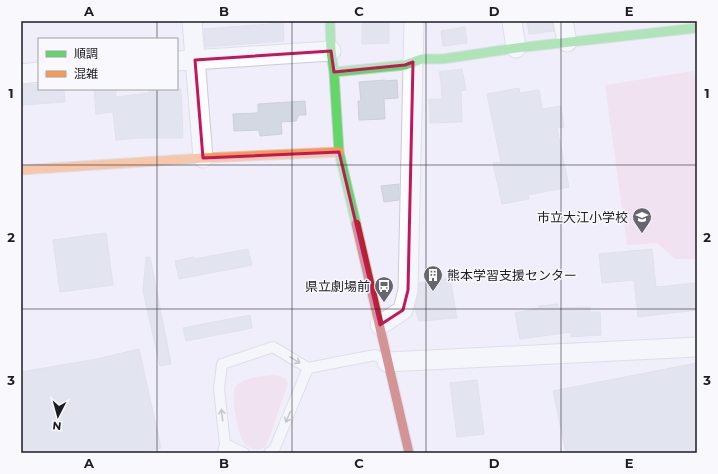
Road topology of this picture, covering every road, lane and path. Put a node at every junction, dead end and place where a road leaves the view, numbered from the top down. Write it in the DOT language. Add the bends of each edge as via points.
graph roads {
  1 [pos="192,21"];
  2 [pos="330,21"];
  3 [pos="414,21"];
  4 [pos="512,21"];
  5 [pos="563,21"];
  6 [pos="697,28"];
  7 [pos="567,42"];
  8 [pos="516,48"];
  9 [pos="331,51"];
  10 [pos="186,61"];
  11 [pos="413,62"];
  12 [pos="38,72"];
  13 [pos="334,72"];
  14 [pos="21,74"];
  15 [pos="339,152"];
  16 [pos="203,158"];
  17 [pos="21,170"];
  18 [pos="380,325"];
  19 [pos="697,347"];
  20 [pos="387,362"];
  21 [pos="308,368"];
  22 [pos="224,449"];
  23 [pos="244,453"];
  24 [pos="269,453"];
  25 [pos="409,453"];
  1 -- 10 [label="street"];
  2 -- 9 [label="street"];
  3 -- 11 [label="street"];
  4 -- 8 [label="street"];
  5 -- 7 [label="street"];
  6 -- 7 [label="street"];
  7 -- 8 [label="street"];
  8 -- 11 [label="street"];
  9 -- 10 [label="street"];
  9 -- 13 [label="street"];
  10 -- 16 [label="street"];
  11 -- 13 [label="street" via="405,66"];
  11 -- 18 [label="street" via="408,290 403,310"];
  12 -- 14 [label="street"];
  13 -- 15 [label="street"];
  15 -- 16 [label="street"];
  15 -- 18 [label="street"];
  16 -- 17 [label="street"];
  18 -- 20 [label="street"];
  19 -- 20 [label="street"];
  20 -- 21 [label="lane" via="375,355"];
  20 -- 25 [label="street"];
  22 -- 21 [label="lane, one-way" via="219,389 222,364 273,347"];
  21 -- 24 [label="lane, one-way" via="274,450"];
  22 -- 23 [label="lane"];
}
